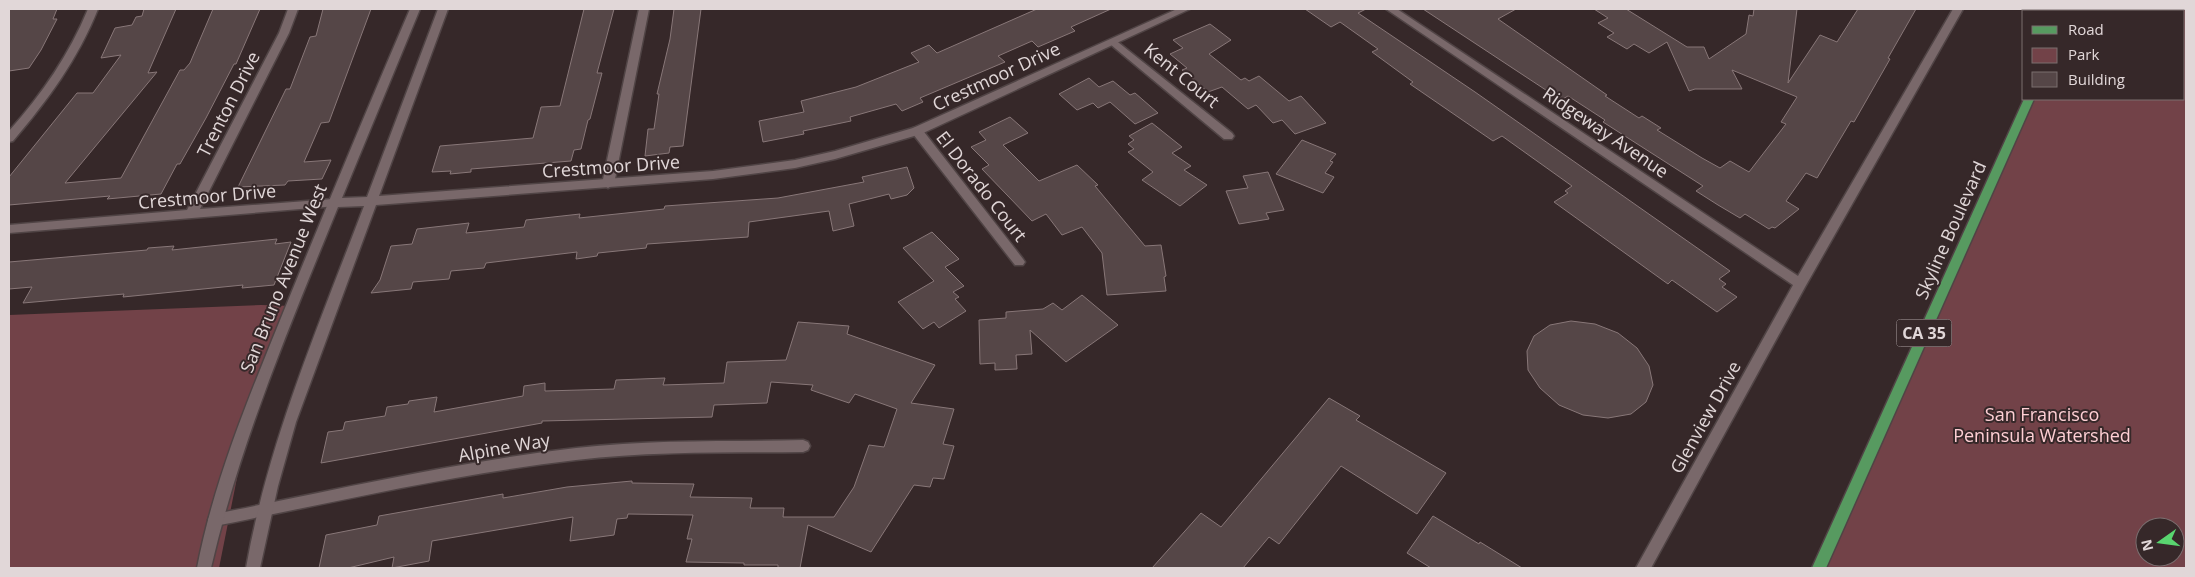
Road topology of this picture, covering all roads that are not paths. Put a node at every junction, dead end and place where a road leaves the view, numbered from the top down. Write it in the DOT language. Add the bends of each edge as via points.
graph roads {
  1 [pos="93,9"];
  2 [pos="293,9"];
  3 [pos="415,9"];
  4 [pos="443,9"];
  5 [pos="644,9"];
  6 [pos="1185,9"];
  7 [pos="1391,9"];
  8 [pos="1958,9"];
  9 [pos="1114,42"];
  10 [pos="2029,100"];
  11 [pos="917,132"];
  12 [pos="1228,136"];
  13 [pos="9,138"];
  14 [pos="608,184"];
  15 [pos="373,201"];
  16 [pos="333,203"];
  17 [pos="191,215"];
  18 [pos="9,229"];
  19 [pos="1019,262"];
  20 [pos="1800,284"];
  21 [pos="803,446"];
  22 [pos="265,510"];
  23 [pos="215,520"];
  24 [pos="204,568"];
  25 [pos="253,568"];
  26 [pos="1643,568"];
  27 [pos="1819,568"];
  1 -- 13 [label="street" via="58,76"];
  2 -- 17 [label="street, Trenton Drive" via="284,33"];
  3 -- 16 [label="street, San Bruno Avenue West"];
  4 -- 15 [label="street"];
  5 -- 14 [label="street"];
  6 -- 9 [label="street, Crestmoor Drive"];
  7 -- 20 [label="street, Ridgeway Avenue"];
  8 -- 20 [label="street"];
  9 -- 11 [label="street, Crestmoor Drive"];
  9 -- 12 [label="street, Kent Court"];
  10 -- 27 [label="main road, Skyline Boulevard / CA 35"];
  11 -- 14 [label="street, Crestmoor Drive" via="812,162 728,174"];
  11 -- 19 [label="street, El Dorado Court"];
  14 -- 15 [label="street, Crestmoor Drive"];
  15 -- 16 [label="street, Crestmoor Drive"];
  15 -- 22 [label="street" via="289,422"];
  16 -- 17 [label="street, Crestmoor Drive"];
  16 -- 23 [label="street, San Bruno Avenue West" via="243,430"];
  17 -- 18 [label="street, Crestmoor Drive"];
  20 -- 26 [label="street, Glenview Drive"];
  21 -- 22 [label="street, Alpine Way" via="577,454"];
  22 -- 23 [label="street, Alpine Way"];
  22 -- 25 [label="street"];
  23 -- 24 [label="street, San Bruno Avenue West"];
}
